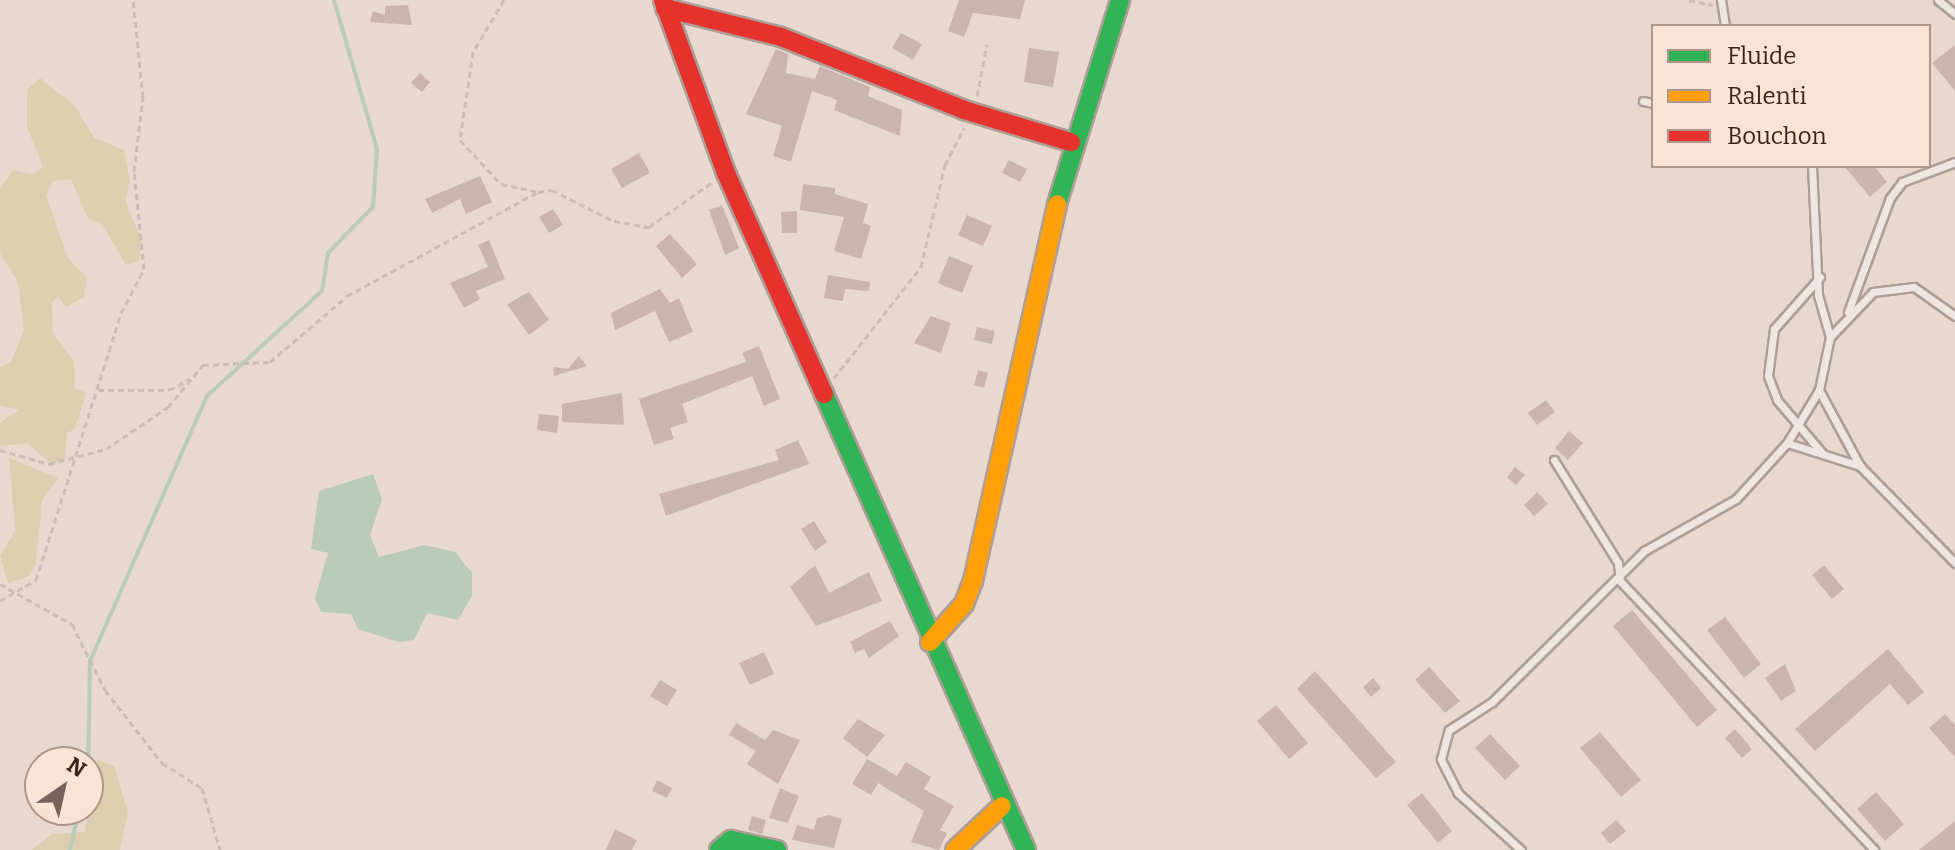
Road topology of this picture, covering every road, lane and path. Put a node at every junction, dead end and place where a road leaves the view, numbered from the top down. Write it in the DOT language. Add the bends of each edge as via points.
graph roads {
  1 [pos="133,0"];
  2 [pos="504,0"];
  3 [pos="1120,0"];
  4 [pos="1689,0"];
  5 [pos="1938,0"];
  6 [pos="664,4"];
  7 [pos="1722,4"];
  8 [pos="1955,14"];
  9 [pos="1725,24"];
  10 [pos="987,44"];
  11 [pos="1643,101"];
  12 [pos="1651,103"];
  13 [pos="975,113"];
  14 [pos="1071,142"];
  15 [pos="1955,162"];
  16 [pos="1812,168"];
  17 [pos="726,173"];
  18 [pos="538,192"];
  19 [pos="1820,277"];
  20 [pos="1848,314"];
  21 [pos="1955,316"];
  22 [pos="1830,337"];
  23 [pos="195,373"];
  24 [pos="97,390"];
  25 [pos="1819,390"];
  26 [pos="822,393"];
  27 [pos="1798,425"];
  28 [pos="1787,443"];
  29 [pos="0,450"];
  30 [pos="1823,454"];
  31 [pos="1554,460"];
  32 [pos="72,464"];
  33 [pos="1860,466"];
  34 [pos="1955,563"];
  35 [pos="1620,581"];
  36 [pos="0,584"];
  37 [pos="11,594"];
  38 [pos="0,601"];
  39 [pos="930,642"];
  40 [pos="1002,806"];
  41 [pos="220,850"];
  42 [pos="719,850"];
  43 [pos="777,850"];
  44 [pos="955,850"];
  45 [pos="1026,850"];
  46 [pos="1521,850"];
  47 [pos="1874,850"];
  1 -- 24 [label="path" via="143,97 134,171 147,256"];
  2 -- 18 [label="path" via="473,52 460,140 501,184"];
  3 -- 14 [label="street"];
  4 -- 7 [label="path"];
  5 -- 8 [label="lane"];
  6 -- 13 [label="street" via="781,37"];
  6 -- 17 [label="street"];
  7 -- 9 [label="lane"];
  10 -- 13 [label="path"];
  11 -- 12 [label="lane"];
  13 -- 14 [label="street"];
  13 -- 26 [label="path" via="953,142 921,267"];
  14 -- 39 [label="street" via="973,581 964,604"];
  15 -- 20 [label="lane" via="1902,182 1890,198"];
  16 -- 19 [label="lane"];
  17 -- 18 [label="path" via="649,227 614,221 552,190"];
  17 -- 26 [label="street"];
  18 -- 23 [label="path" via="347,296 270,362 203,365"];
  19 -- 22 [label="lane"];
  19 -- 27 [label="lane" via="1805,286 1771,342 1768,376"];
  20 -- 21 [label="lane" via="1873,292 1914,287"];
  20 -- 22 [label="lane"];
  22 -- 25 [label="lane"];
  23 -- 24 [label="path" via="169,390"];
  23 -- 32 [label="path" via="168,407"];
  24 -- 32 [label="path"];
  25 -- 27 [label="lane"];
  25 -- 33 [label="lane"];
  26 -- 39 [label="street"];
  27 -- 28 [label="lane"];
  27 -- 30 [label="lane"];
  28 -- 30 [label="lane"];
  28 -- 35 [label="lane" via="1736,499 1644,551"];
  29 -- 32 [label="path" via="33,462"];
  30 -- 33 [label="lane"];
  31 -- 35 [label="lane" via="1618,563"];
  32 -- 37 [label="path" via="36,580"];
  33 -- 34 [label="lane"];
  35 -- 46 [label="lane" via="1492,702 1449,730 1441,759 1458,793"];
  35 -- 47 [label="lane"];
  36 -- 37 [label="path"];
  37 -- 38 [label="path"];
  37 -- 41 [label="path" via="72,624 105,690 162,763 202,788"];
  39 -- 40 [label="street"];
  40 -- 44 [label="street"];
  40 -- 45 [label="street"];
  42 -- 43 [label="street" via="731,840"];
}
